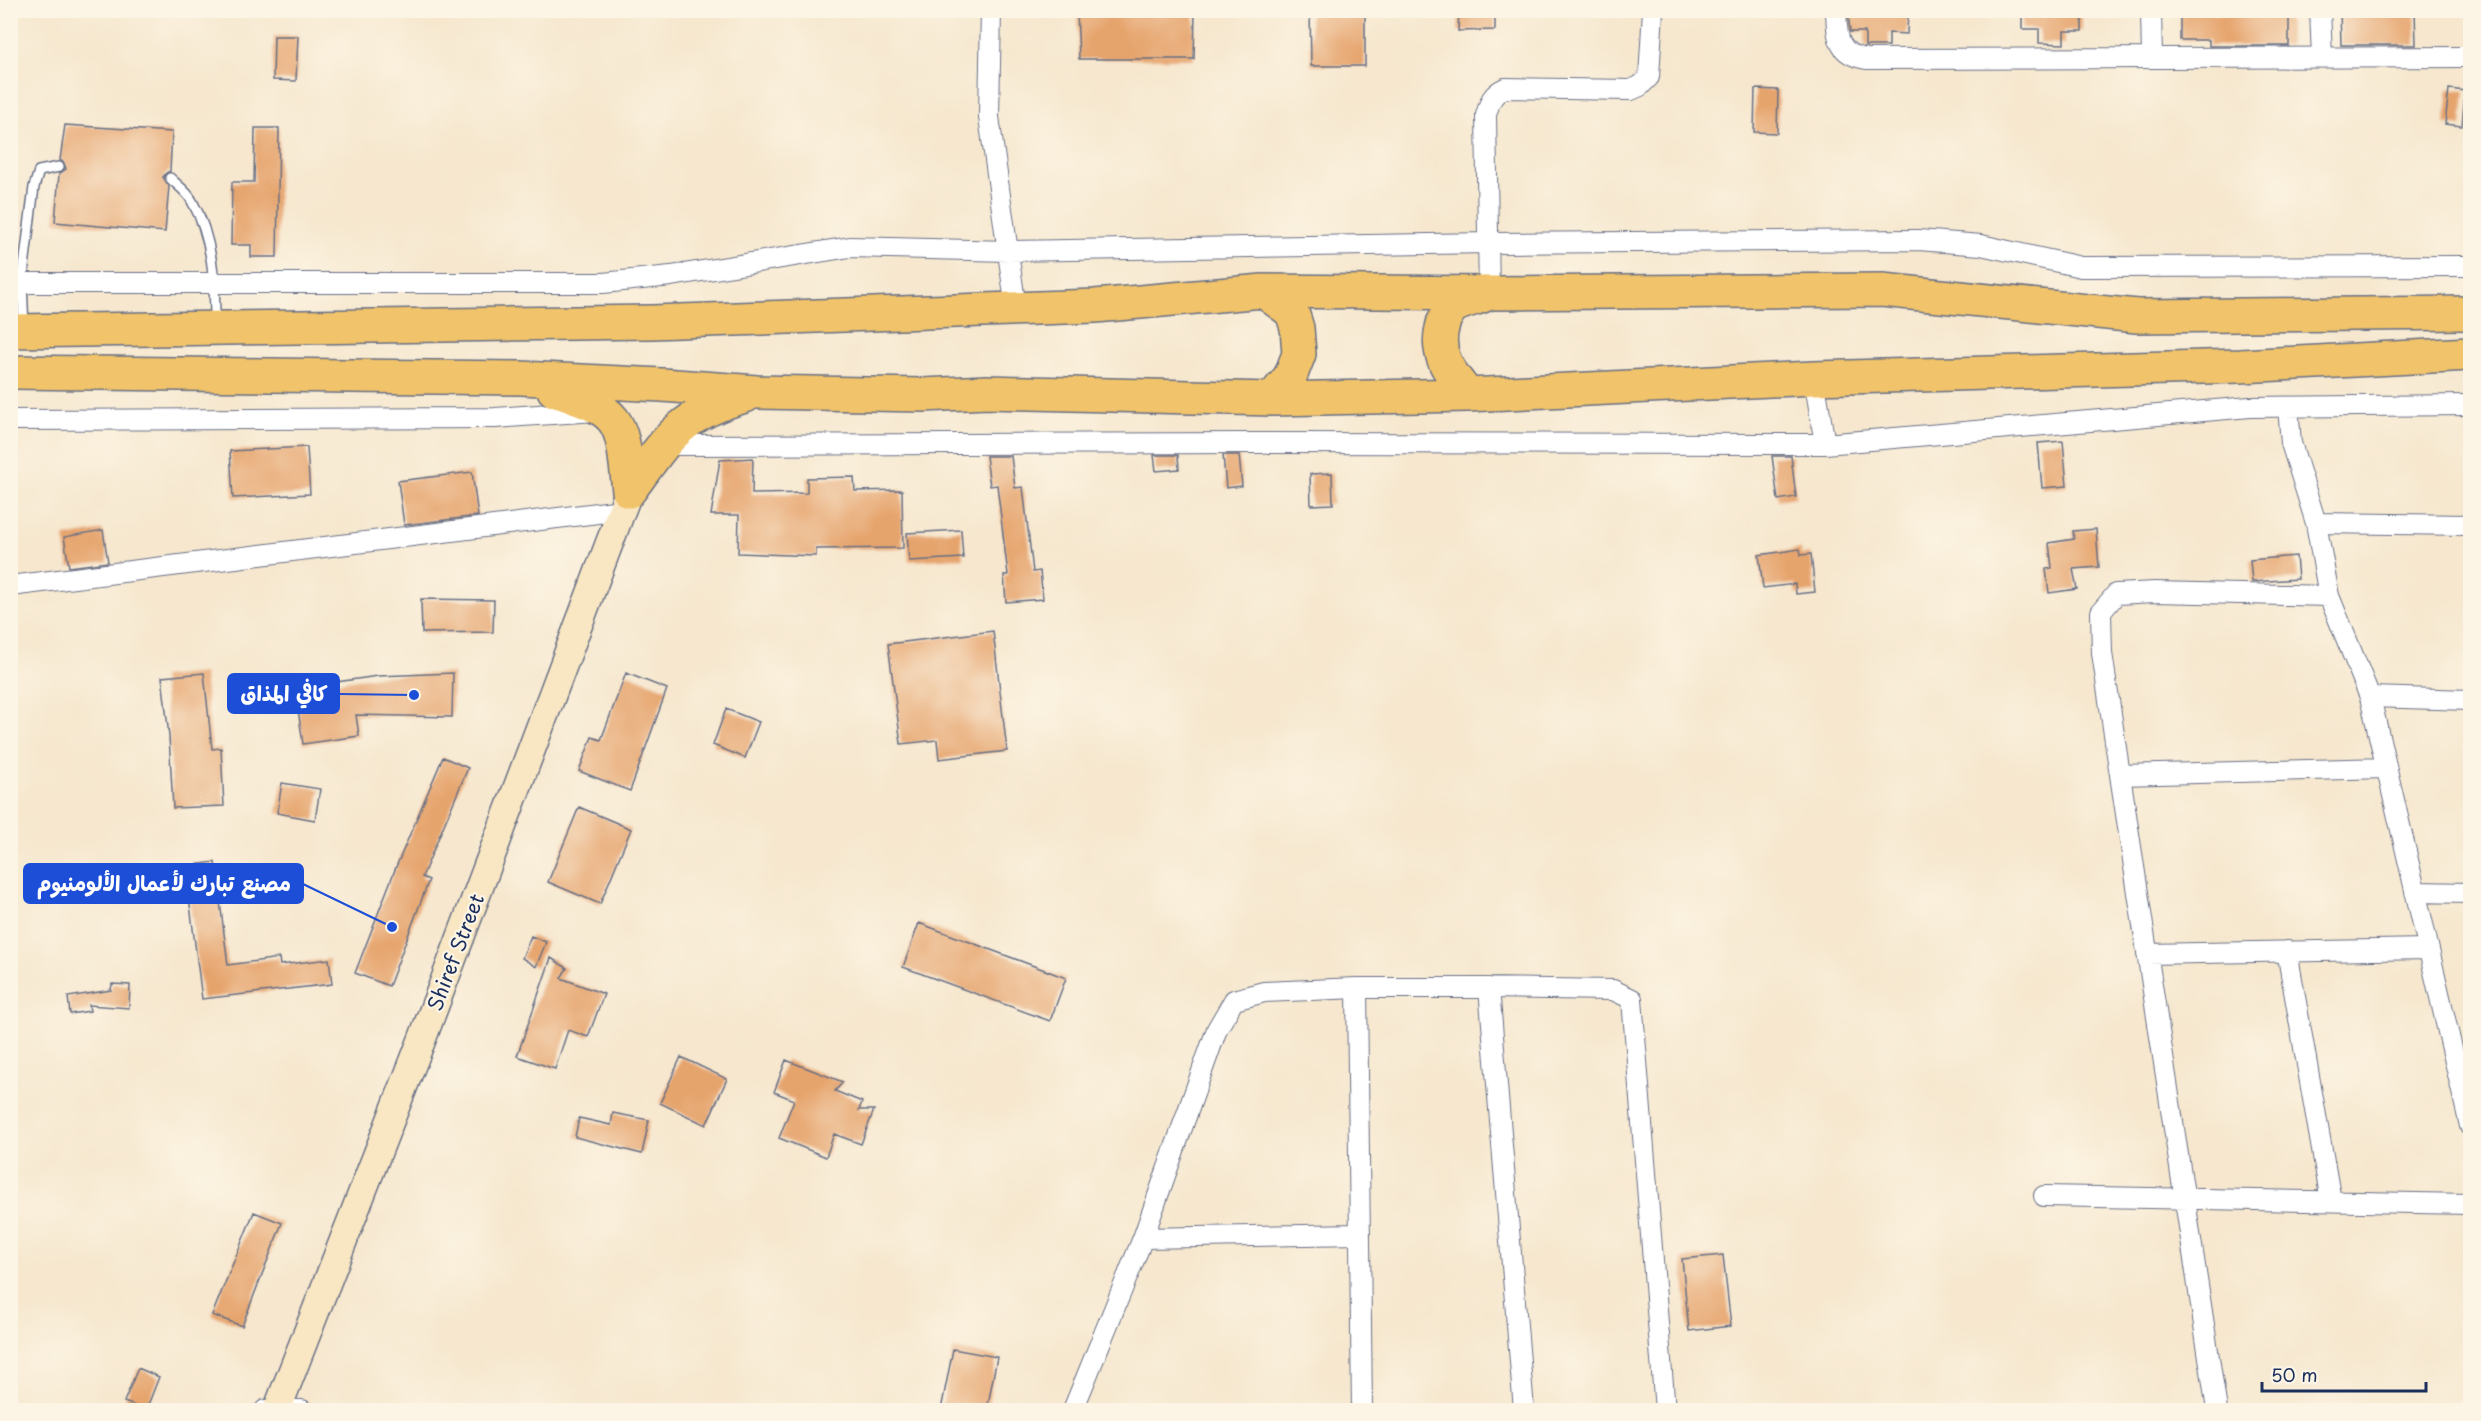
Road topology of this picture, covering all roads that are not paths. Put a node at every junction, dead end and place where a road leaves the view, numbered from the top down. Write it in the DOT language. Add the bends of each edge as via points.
graph roads {
  1 [pos="991,10"];
  2 [pos="1653,10"];
  3 [pos="1836,10"];
  4 [pos="2151,10"];
  5 [pos="2320,10"];
  6 [pos="2322,57"];
  7 [pos="2470,57"];
  8 [pos="2152,58"];
  9 [pos="59,167"];
  10 [pos="170,178"];
  11 [pos="1489,243"];
  12 [pos="1009,251"];
  13 [pos="2470,266"];
  14 [pos="16,283"];
  15 [pos="215,284"];
  16 [pos="1263,291"];
  17 [pos="1489,293"];
  18 [pos="1016,309"];
  19 [pos="2470,313"];
  20 [pos="216,329"];
  21 [pos="18,331"];
  22 [pos="2470,354"];
  23 [pos="10,372"];
  24 [pos="521,378"];
  25 [pos="1814,378"];
  26 [pos="757,393"];
  27 [pos="1468,395"];
  28 [pos="1272,399"];
  29 [pos="2470,405"];
  30 [pos="2288,407"];
  31 [pos="604,410"];
  32 [pos="10,420"];
  33 [pos="1825,444"];
  34 [pos="662,445"];
  35 [pos="625,501"];
  36 [pos="2316,523"];
  37 [pos="2470,525"];
  38 [pos="10,586"];
  39 [pos="2329,596"];
  40 [pos="2370,697"];
  41 [pos="2470,700"];
  42 [pos="2386,768"];
  43 [pos="2120,775"];
  44 [pos="2415,892"];
  45 [pos="2470,893"];
  46 [pos="2428,949"];
  47 [pos="2287,951"];
  48 [pos="2147,954"];
  49 [pos="1357,988"];
  50 [pos="1489,988"];
  51 [pos="2470,1126"];
  52 [pos="2044,1196"];
  53 [pos="2186,1199"];
  54 [pos="2331,1201"];
  55 [pos="2470,1204"];
  56 [pos="1360,1234"];
  57 [pos="1143,1238"];
  58 [pos="280,1410"];
  59 [pos="1073,1410"];
  60 [pos="1362,1410"];
  61 [pos="1524,1410"];
  62 [pos="1665,1410"];
  63 [pos="2217,1410"];
  1 -- 12 [label="street" via="989,117"];
  2 -- 11 [label="street" via="1649,77 1640,86 1631,90 1505,88 1490,101 1486,115"];
  3 -- 8 [label="street" via="1837,35 1843,49 1853,57"];
  4 -- 8 [label="street"];
  5 -- 6 [label="street"];
  6 -- 7 [label="street"];
  6 -- 8 [label="street"];
  9 -- 14 [label="lane" via="39,171 36,179"];
  10 -- 15 [label="lane" via="192,199 207,238"];
  11 -- 12 [label="street"];
  11 -- 13 [label="street" via="1919,240 1981,245 2080,267"];
  11 -- 17 [label="street"];
  12 -- 15 [label="street" via="850,247 603,283"];
  12 -- 18 [label="street"];
  14 -- 15 [label="street"];
  14 -- 21 [label="lane"];
  15 -- 20 [label="lane"];
  16 -- 17 [label="highway"];
  16 -- 18 [label="highway"];
  16 -- 28 [label="highway" via="1292,312 1297,328 1299,354 1290,377"];
  17 -- 19 [label="highway" via="1882,290 2138,316"];
  17 -- 27 [label="highway" via="1453,307 1443,322 1439,341 1441,356"];
  18 -- 20 [label="highway" via="652,322"];
  20 -- 21 [label="highway"];
  22 -- 25 [label="highway" via="2240,366"];
  23 -- 24 [label="highway"];
  24 -- 26 [label="highway"];
  24 -- 31 [label="highway"];
  25 -- 27 [label="highway"];
  25 -- 33 [label="street"];
  26 -- 28 [label="highway"];
  26 -- 34 [label="highway" via="700,412"];
  27 -- 28 [label="highway"];
  29 -- 30 [label="street"];
  30 -- 33 [label="street" via="2250,407"];
  30 -- 36 [label="street" via="2291,442"];
  31 -- 32 [label="street" via="495,418"];
  31 -- 35 [label="highway" via="617,422 624,444"];
  33 -- 34 [label="street"];
  34 -- 35 [label="highway"];
  35 -- 38 [label="street"];
  35 -- 58 [label="main road, Shiref Street"];
  36 -- 37 [label="street"];
  36 -- 39 [label="street"];
  39 -- 40 [label="street"];
  39 -- 43 [label="street" via="2116,594 2101,612 2102,653"];
  40 -- 41 [label="street"];
  40 -- 42 [label="street"];
  42 -- 43 [label="street"];
  42 -- 44 [label="street"];
  43 -- 48 [label="street"];
  44 -- 45 [label="street"];
  44 -- 46 [label="street"];
  46 -- 47 [label="street"];
  46 -- 51 [label="street"];
  47 -- 48 [label="street"];
  47 -- 54 [label="street"];
  48 -- 53 [label="street"];
  49 -- 50 [label="street"];
  49 -- 56 [label="street"];
  49 -- 57 [label="street" via="1264,992 1234,1000 1216,1029"];
  50 -- 61 [label="street"];
  50 -- 62 [label="street" via="1613,990 1632,999"];
  52 -- 53 [label="street"];
  53 -- 54 [label="street"];
  53 -- 63 [label="street"];
  54 -- 55 [label="street"];
  56 -- 57 [label="street"];
  56 -- 60 [label="street"];
  57 -- 59 [label="street"];
}
